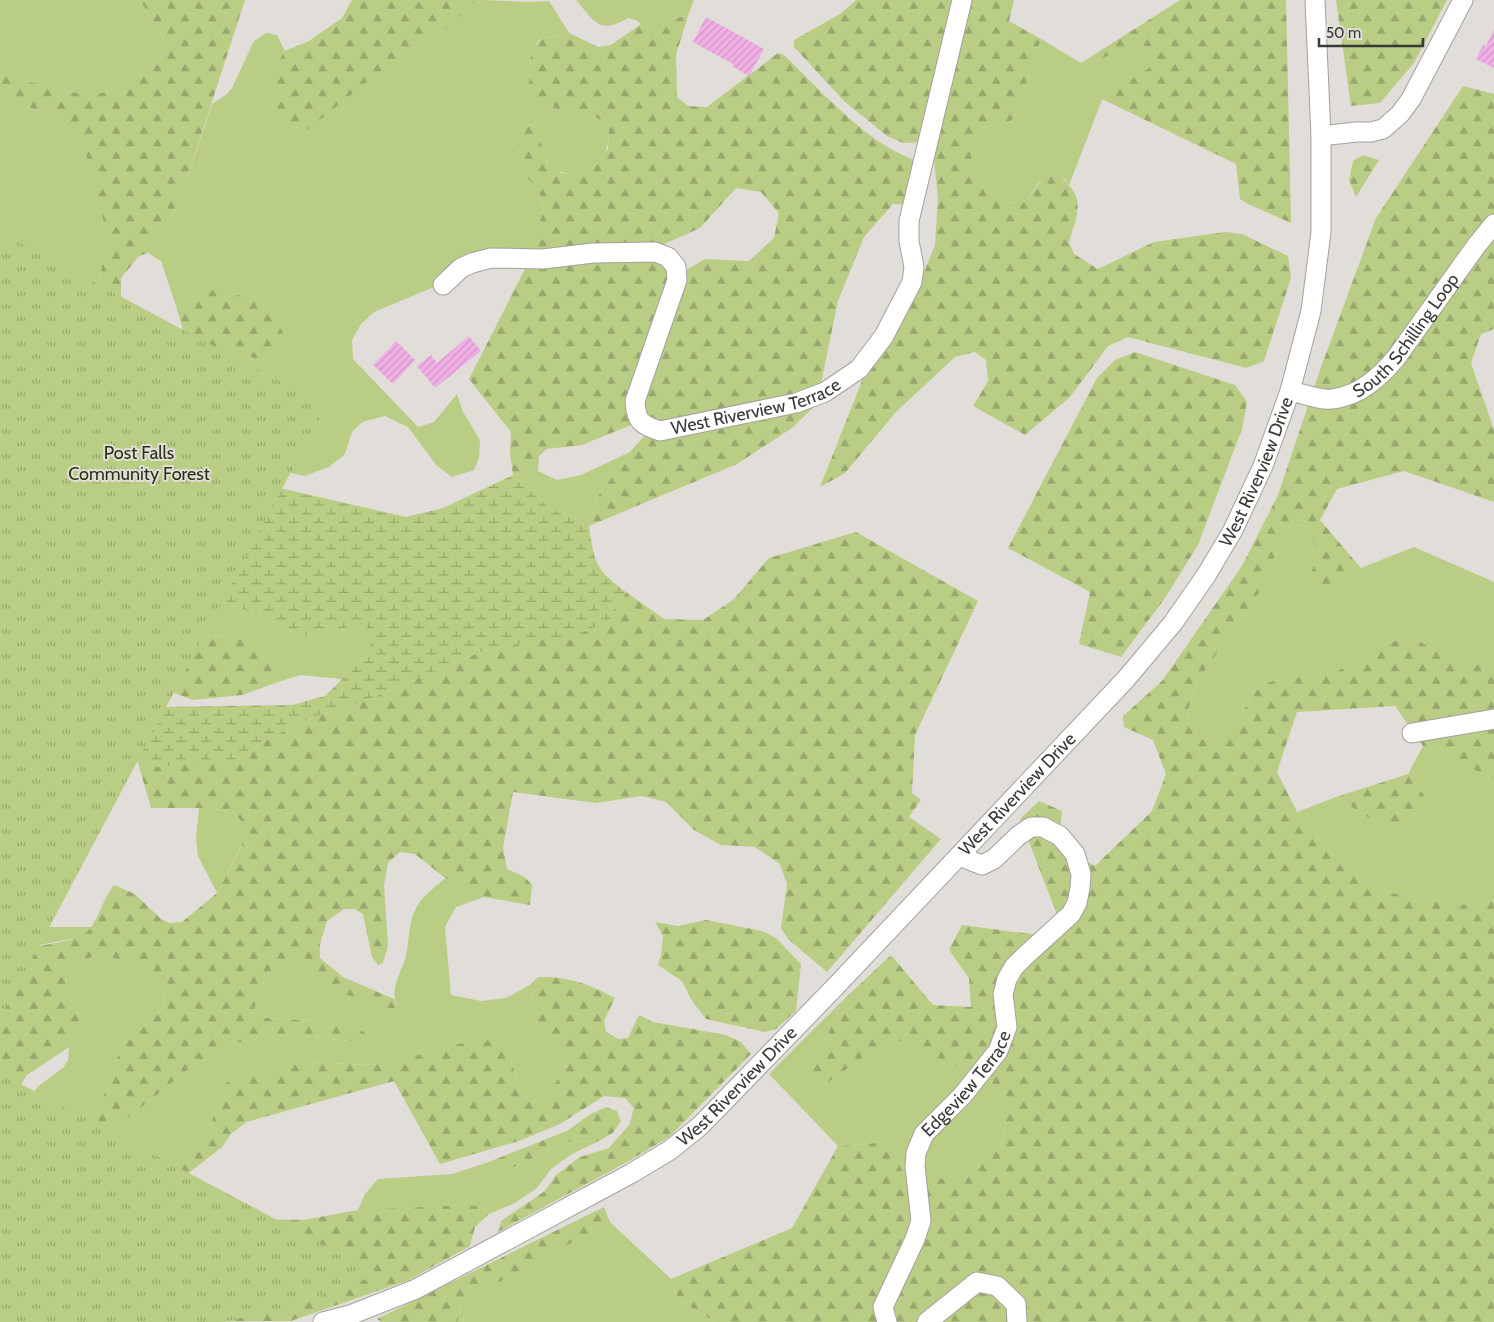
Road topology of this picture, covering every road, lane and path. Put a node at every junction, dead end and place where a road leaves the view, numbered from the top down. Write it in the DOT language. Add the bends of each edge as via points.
graph roads {
  1 [pos="962,0"];
  2 [pos="1315,0"];
  3 [pos="1463,0"];
  4 [pos="1321,136"];
  5 [pos="1494,224"];
  6 [pos="443,285"];
  7 [pos="1290,391"];
  8 [pos="1494,719"];
  9 [pos="1412,732"];
  10 [pos="959,856"];
  11 [pos="323,1322"];
  12 [pos="887,1322"];
  13 [pos="928,1322"];
  14 [pos="1017,1322"];
  1 -- 6 [label="street, West Riverview Terrace" via="909,221 914,267 912,282 884,336 859,369 824,392 796,403 660,431 646,427 636,415 635,401 677,280 676,267 668,257 655,252 593,253 543,259 491,258 461,268"];
  2 -- 4 [label="street, West Riverview Drive"];
  3 -- 4 [label="street" via="1400,114 1383,128 1371,132"];
  4 -- 7 [label="street, West Riverview Drive" via="1320,247 1311,311"];
  5 -- 7 [label="street, South Schilling Loop" via="1396,358 1369,385 1331,400"];
  7 -- 10 [label="street, West Riverview Drive" via="1263,466 1233,530 1173,623 1126,679"];
  8 -- 9 [label="street"];
  10 -- 11 [label="street, West Riverview Drive" via="706,1120 670,1150 416,1289"];
  10 -- 12 [label="street, Edgeview Terrace" via="982,864 994,859 1031,827 1043,827 1060,836 1074,854 1081,874 1080,888 1071,914 1014,967 1007,979 1003,994 1007,1028 998,1051 962,1096 924,1134 916,1153 915,1166 921,1221 883,1307"];
  13 -- 14 [label="street" via="977,1282 997,1286 1016,1304"];
}
